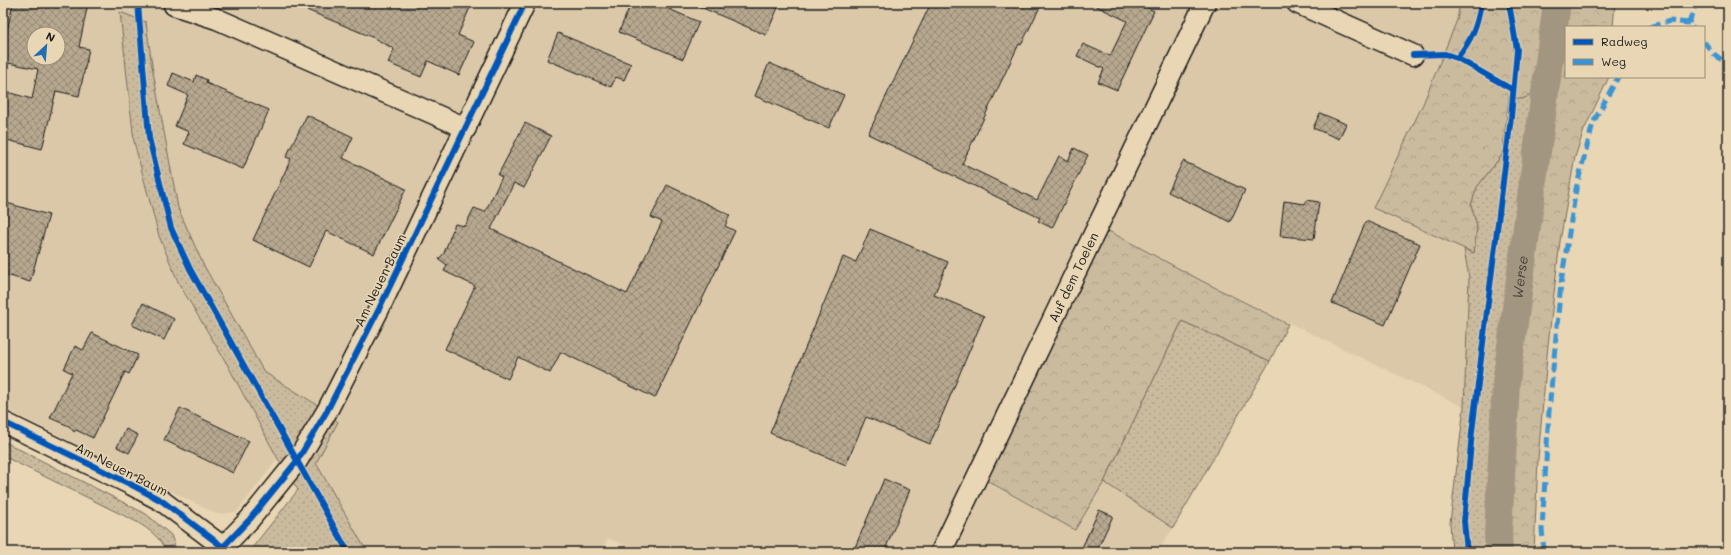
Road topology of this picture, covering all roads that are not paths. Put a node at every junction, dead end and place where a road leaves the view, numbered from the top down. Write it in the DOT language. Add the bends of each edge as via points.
graph roads {
  1 [pos="526,3"];
  2 [pos="1205,3"];
  3 [pos="1297,3"];
  4 [pos="174,5"];
  5 [pos="1413,55"];
  6 [pos="466,128"];
  7 [pos="3,422"];
  8 [pos="220,550"];
  9 [pos="941,552"];
  1 -- 6 [label="street, Am Neuen Baum"];
  2 -- 9 [label="street, Auf dem Toelen"];
  3 -- 5 [label="street"];
  4 -- 6 [label="street" via="217,19"];
  6 -- 8 [label="street, Am Neuen Baum" via="327,411 297,461 250,519"];
  7 -- 8 [label="street, Am Neuen Baum" via="162,501"];
}
